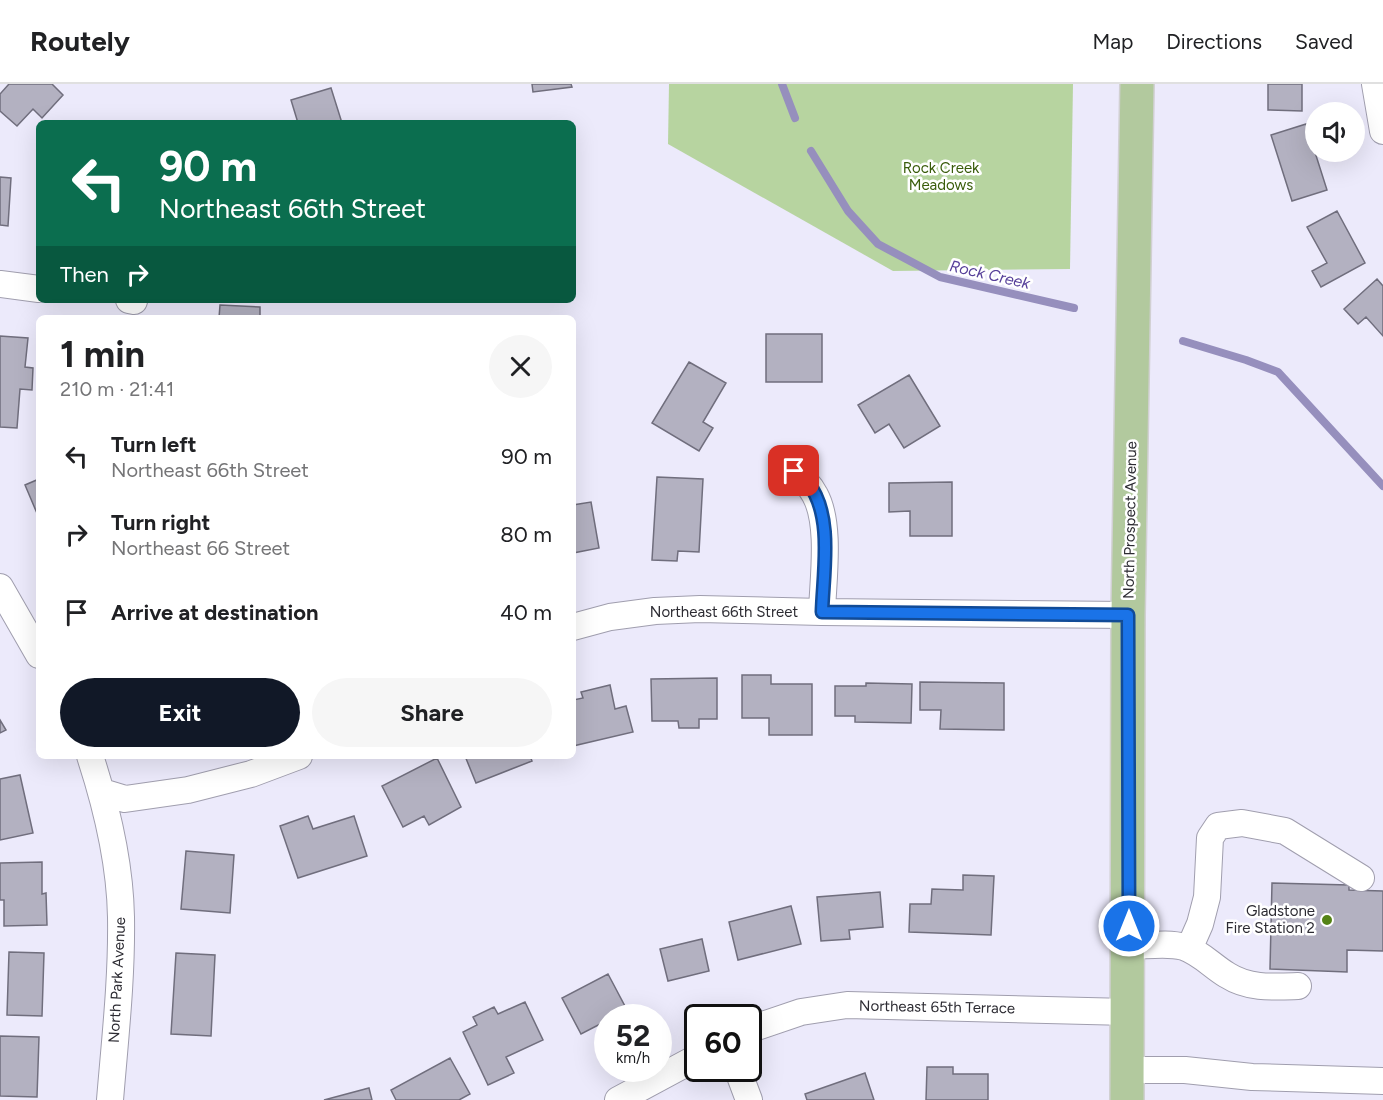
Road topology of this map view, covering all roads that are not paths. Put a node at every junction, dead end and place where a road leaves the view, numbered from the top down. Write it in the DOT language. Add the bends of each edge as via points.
graph roads {
  1 [pos="1137,84"];
  2 [pos="1376,84"];
  3 [pos="1383,131"];
  4 [pos="0,284"];
  5 [pos="36,289"];
  6 [pos="794,471"];
  7 [pos="0,587"];
  8 [pos="822,612"];
  9 [pos="1128,615"];
  10 [pos="576,626"];
  11 [pos="36,650"];
  12 [pos="91,759"];
  13 [pos="291,759"];
  14 [pos="102,792"];
  15 [pos="1361,878"];
  16 [pos="1129,946"];
  17 [pos="1189,949"];
  18 [pos="1298,986"];
  19 [pos="1128,1012"];
  20 [pos="762,1025"];
  21 [pos="684,1065"];
  22 [pos="1383,1081"];
  23 [pos="742,1082"];
  24 [pos="1127,1085"];
  25 [pos="110,1100"];
  26 [pos="618,1100"];
  27 [pos="749,1100"];
  1 -- 9 [label="main road, North Prospect Avenue"];
  2 -- 3 [label="street"];
  4 -- 5 [label="street"];
  6 -- 8 [label="street" via="808,484 822,512"];
  7 -- 11 [label="street"];
  8 -- 9 [label="street, Northeast 66th Street"];
  8 -- 10 [label="street, Northeast 66th Street" via="655,611"];
  9 -- 16 [label="main road, North Prospect Avenue"];
  12 -- 14 [label="street, North Park Avenue"];
  13 -- 14 [label="street" via="188,790 125,799"];
  14 -- 25 [label="street, North Park Avenue" via="121,915"];
  15 -- 17 [label="street" via="1285,831 1242,823 1218,826 1210,838 1207,897"];
  16 -- 17 [label="street" via="1173,945"];
  16 -- 19 [label="main road, North Prospect Avenue"];
  17 -- 18 [label="street" via="1249,985"];
  19 -- 20 [label="street, Northeast 65th Terrace" via="847,1005 801,1012"];
  19 -- 24 [label="main road, North Prospect Avenue"];
  21 -- 26 [label="street"];
  22 -- 24 [label="street" via="1252,1077 1185,1070"];
  23 -- 27 [label="street"];
}
